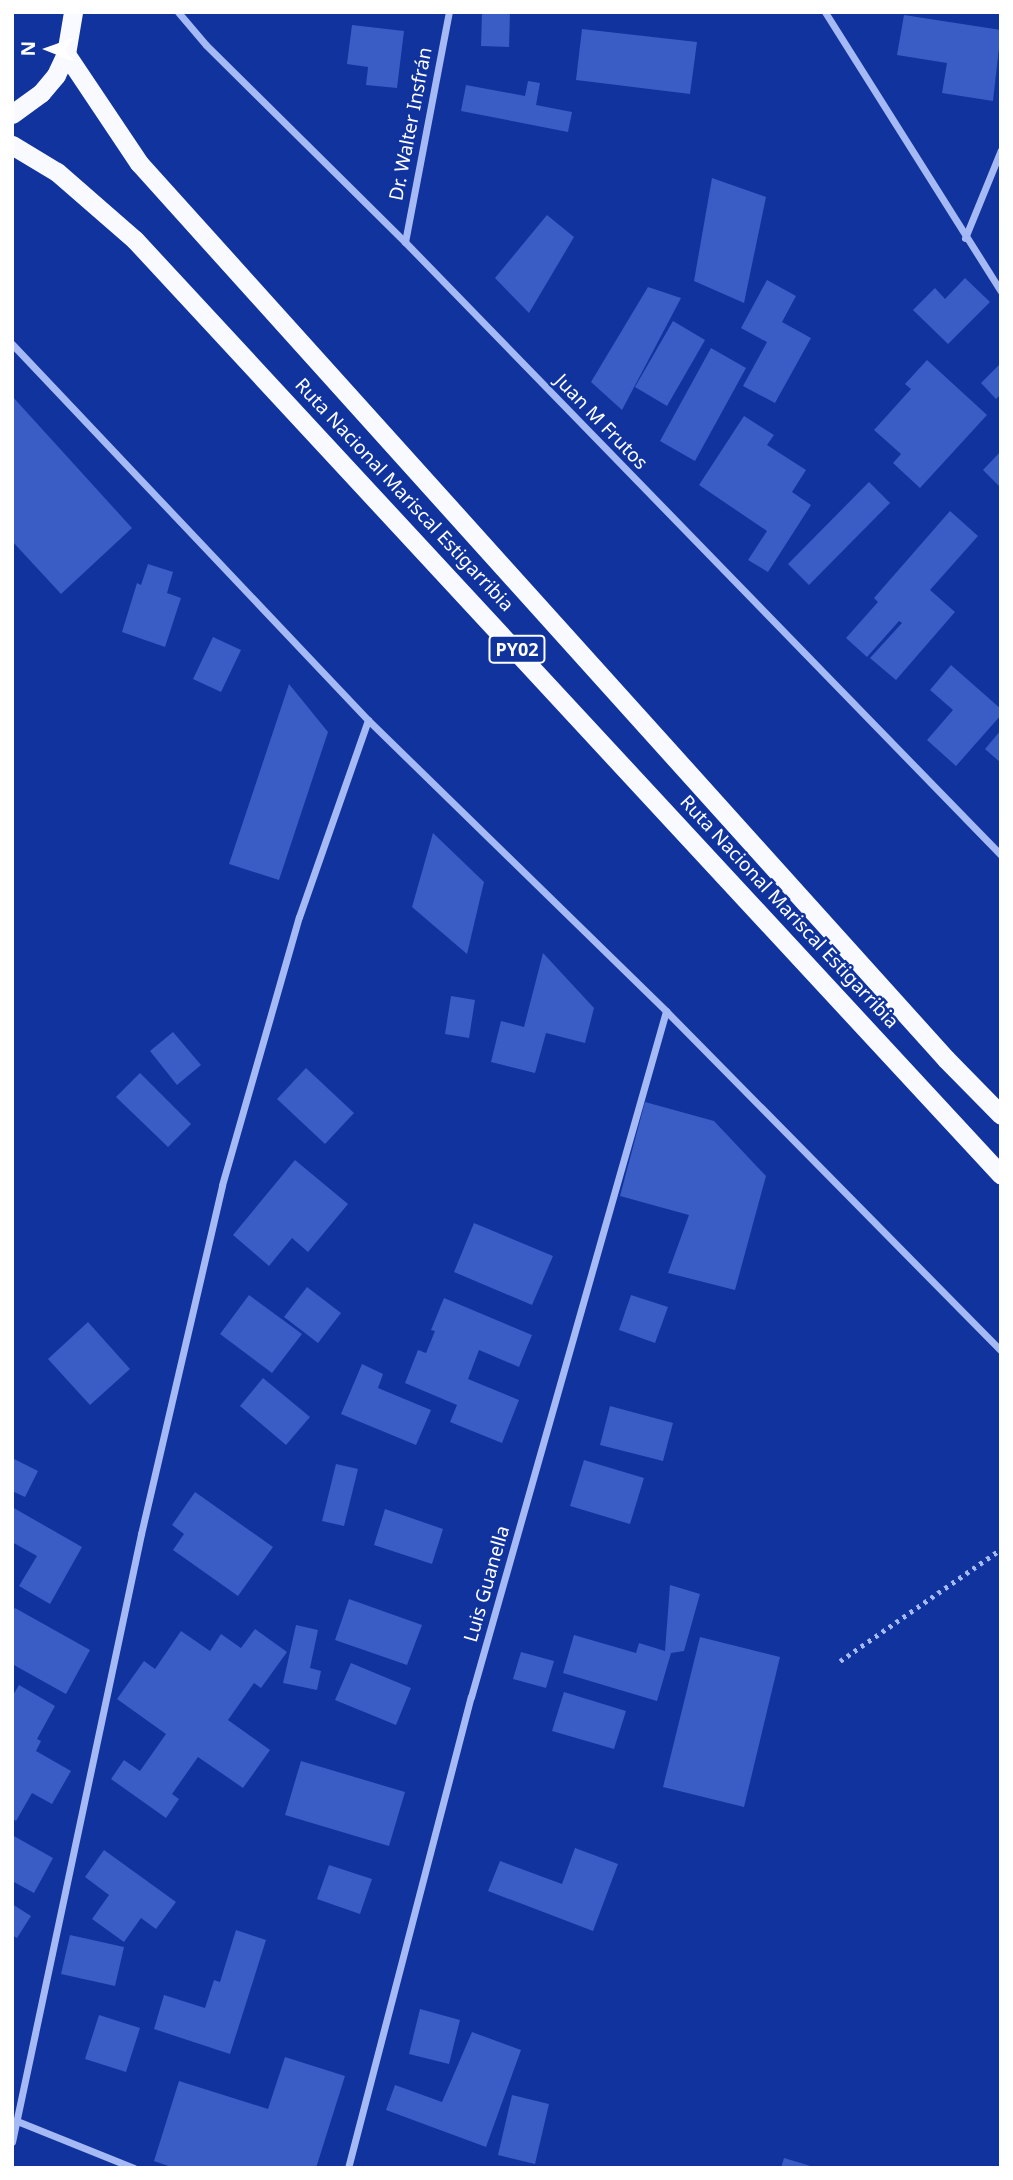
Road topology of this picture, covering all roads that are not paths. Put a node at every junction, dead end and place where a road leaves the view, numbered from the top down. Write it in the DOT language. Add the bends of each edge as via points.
graph roads {
  1 [pos="73,12"];
  2 [pos="178,12"];
  3 [pos="449,12"];
  4 [pos="825,12"];
  5 [pos="66,54"];
  6 [pos="12,114"];
  7 [pos="12,145"];
  8 [pos="1001,150"];
  9 [pos="965,238"];
  10 [pos="405,242"];
  11 [pos="1001,291"];
  12 [pos="12,344"];
  13 [pos="369,720"];
  14 [pos="1001,855"];
  15 [pos="666,1011"];
  16 [pos="1001,1115"];
  17 [pos="1001,1175"];
  18 [pos="1001,1351"];
  19 [pos="17,2121"];
  20 [pos="12,2142"];
  21 [pos="134,2168"];
  22 [pos="348,2168"];
  1 -- 5 [label="highway"];
  2 -- 10 [label="street, Juan M Frutos"];
  3 -- 10 [label="street, Dr. Walter Insfrán"];
  4 -- 9 [label="street"];
  5 -- 6 [label="highway" via="41,93"];
  5 -- 16 [label="highway, Ruta Nacional Mariscal Estigarribia / PY02" via="139,163"];
  7 -- 17 [label="highway, Ruta Nacional Mariscal Estigarribia / PY02" via="57,172 135,240"];
  8 -- 9 [label="street"];
  9 -- 11 [label="street"];
  10 -- 14 [label="street, Juan M Frutos"];
  12 -- 13 [label="street"];
  13 -- 15 [label="street"];
  13 -- 19 [label="street" via="299,917 222,1185 141,1534"];
  15 -- 18 [label="street"];
  15 -- 22 [label="street, Luis Guanella" via="471,1697"];
  19 -- 20 [label="street"];
  19 -- 21 [label="street"];
}
